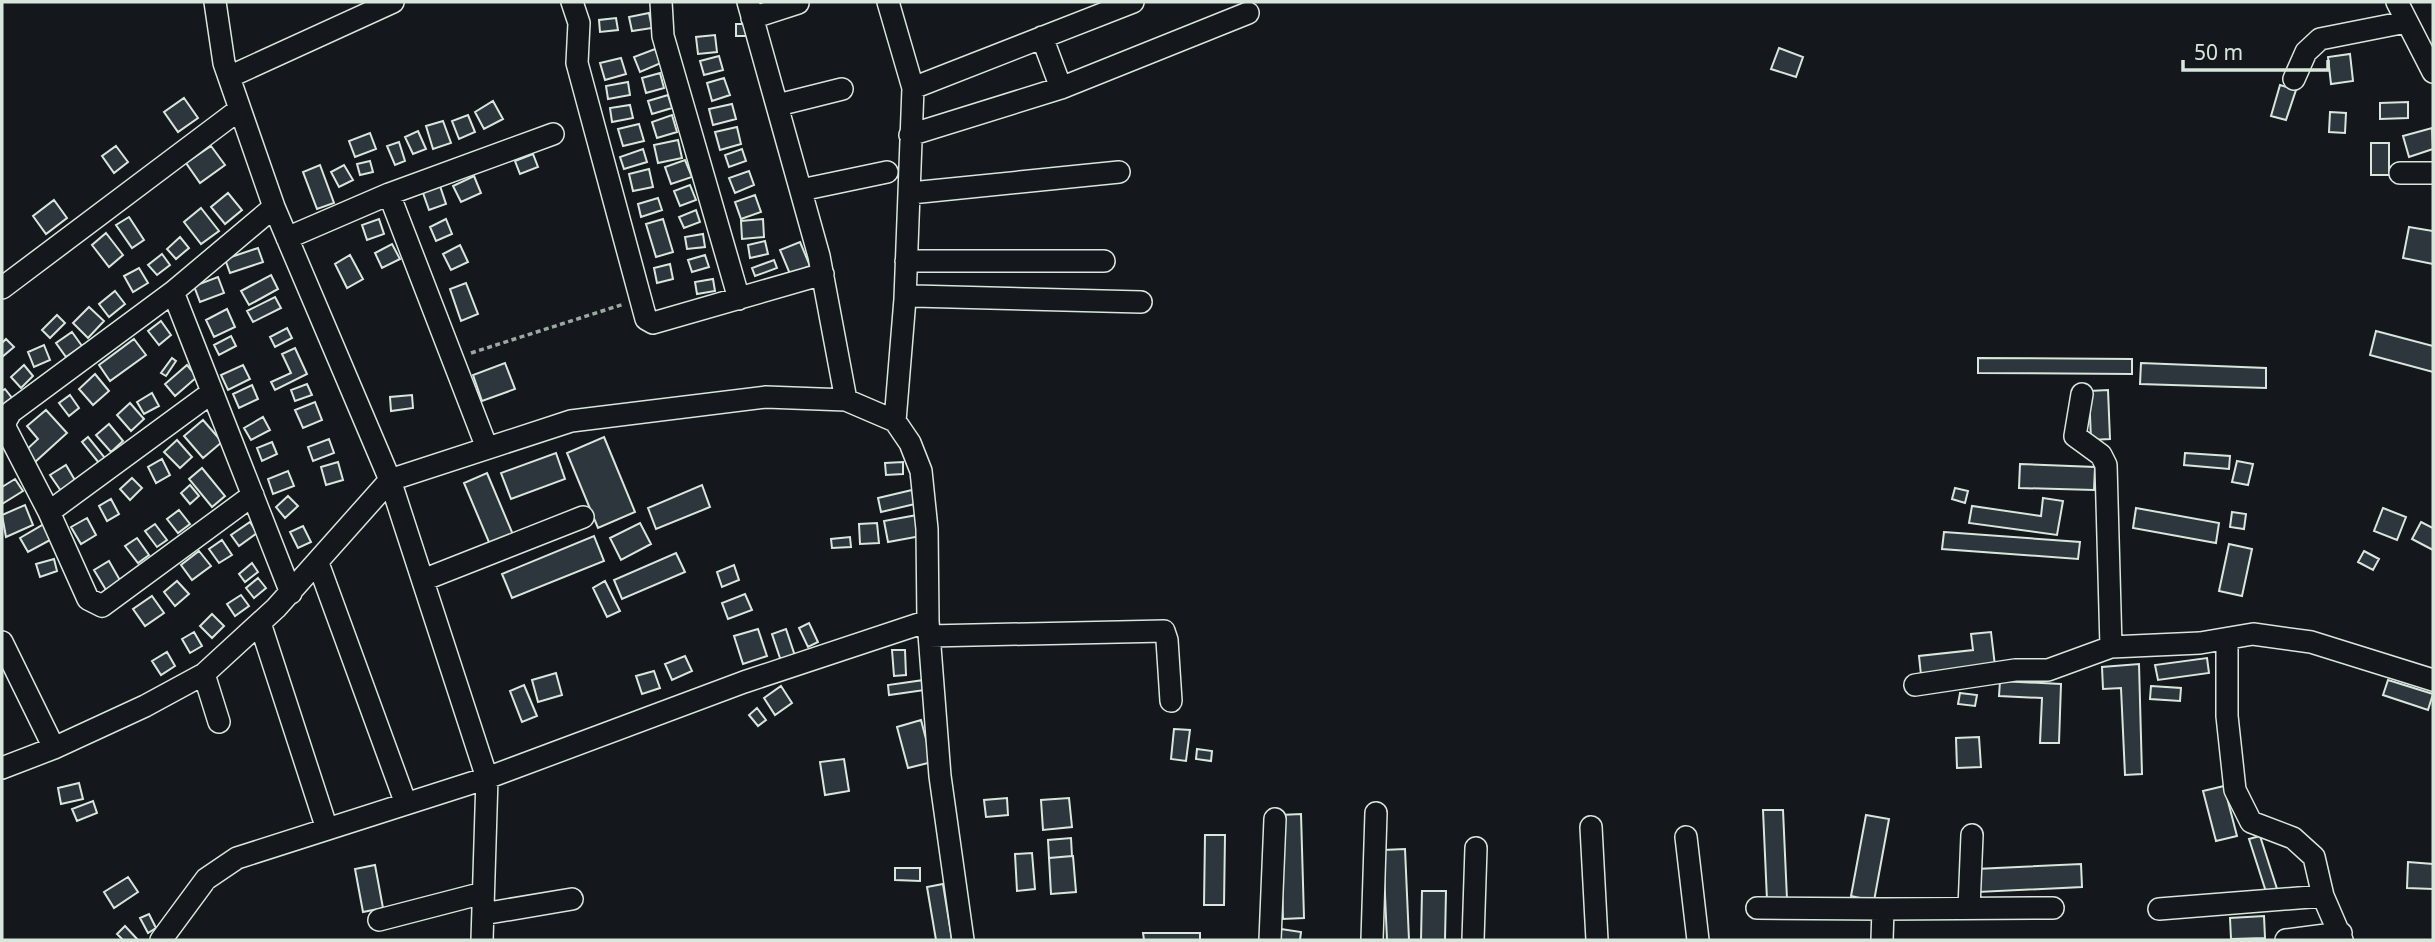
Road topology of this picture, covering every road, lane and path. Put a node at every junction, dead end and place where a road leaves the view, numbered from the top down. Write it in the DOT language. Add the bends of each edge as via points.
graph roads {
  1 [pos="215,2"];
  2 [pos="393,2"];
  3 [pos="572,2"];
  4 [pos="661,2"];
  5 [pos="888,2"];
  6 [pos="1133,2"];
  7 [pos="2397,2"];
  8 [pos="798,3"];
  9 [pos="750,10"];
  10 [pos="1248,13"];
  11 [pos="2406,22"];
  12 [pos="1042,37"];
  13 [pos="2433,72"];
  14 [pos="229,77"];
  15 [pos="2294,79"];
  16 [pos="913,88"];
  17 [pos="1060,88"];
  18 [pos="842,89"];
  19 [pos="778,105"];
  20 [pos="240,109"];
  21 [pos="553,134"];
  22 [pos="910,135"];
  23 [pos="887,172"];
  24 [pos="1119,173"];
  25 [pos="2400,173"];
  26 [pos="2433,173"];
  27 [pos="801,190"];
  28 [pos="911,193"];
  29 [pos="389,194"];
  30 [pos="274,206"];
  31 [pos="287,238"];
  32 [pos="906,261"];
  33 [pos="1104,261"];
  34 [pos="822,274"];
  35 [pos="2,288"];
  36 [pos="173,292"];
  37 [pos="642,297"];
  38 [pos="739,299"];
  39 [pos="905,299"];
  40 [pos="1141,302"];
  41 [pos="452,359"];
  42 [pos="211,393"];
  43 [pos="2082,394"];
  44 [pos="846,400"];
  45 [pos="895,421"];
  46 [pos="487,448"];
  47 [pos="390,480"];
  48 [pos="253,495"];
  49 [pos="49,512"];
  50 [pos="583,516"];
  51 [pos="318,563"];
  52 [pos="423,580"];
  53 [pos="291,593"];
  54 [pos="260,623"];
  55 [pos="928,628"];
  56 [pos="2227,640"];
  57 [pos="2,642"];
  58 [pos="2111,647"];
  59 [pos="204,674"];
  60 [pos="2433,680"];
  61 [pos="1915,685"];
  62 [pos="1171,701"];
  63 [pos="219,722"];
  64 [pos="54,748"];
  65 [pos="2,768"];
  66 [pos="487,778"];
  67 [pos="406,804"];
  68 [pos="1376,813"];
  69 [pos="1275,819"];
  70 [pos="1591,827"];
  71 [pos="327,829"];
  72 [pos="1972,835"];
  73 [pos="1686,837"];
  74 [pos="1476,848"];
  75 [pos="2323,896"];
  76 [pos="572,899"];
  77 [pos="483,904"];
  78 [pos="1757,908"];
  79 [pos="1969,908"];
  80 [pos="2053,908"];
  81 [pos="1883,909"];
  82 [pos="2160,909"];
  83 [pos="379,920"];
  84 [pos="177,931"];
  85 [pos="2341,937"];
  86 [pos="161,940"];
  87 [pos="482,940"];
  88 [pos="963,940"];
  89 [pos="1270,940"];
  90 [pos="1372,940"];
  91 [pos="1474,940"];
  92 [pos="1597,940"];
  93 [pos="1698,940"];
  94 [pos="1882,940"];
  95 [pos="2286,940"];
  1 -- 14 [label="street"];
  2 -- 14 [label="street"];
  3 -- 37 [label="street" via="579,23 577,63"];
  4 -- 38 [label="street" via="663,36"];
  5 -- 16 [label="street"];
  6 -- 12 [label="street"];
  7 -- 11 [label="street"];
  8 -- 9 [label="street"];
  9 -- 19 [label="street"];
  10 -- 17 [label="street"];
  11 -- 13 [label="street"];
  11 -- 15 [label="street" via="2320,39 2306,52"];
  12 -- 16 [label="street"];
  12 -- 17 [label="street"];
  14 -- 20 [label="street"];
  16 -- 22 [label="street"];
  17 -- 22 [label="street"];
  18 -- 19 [label="street"];
  19 -- 27 [label="street"];
  20 -- 30 [label="street"];
  20 -- 35 [label="street"];
  21 -- 29 [label="street"];
  22 -- 28 [label="street"];
  23 -- 27 [label="street"];
  24 -- 28 [label="street"];
  25 -- 26 [label="street"];
  27 -- 34 [label="street"];
  28 -- 32 [label="street"];
  29 -- 31 [label="street"];
  29 -- 41 [label="street"];
  30 -- 31 [label="street"];
  30 -- 36 [label="street"];
  31 -- 47 [label="street"];
  32 -- 33 [label="street"];
  32 -- 39 [label="street"];
  34 -- 38 [label="street"];
  34 -- 44 [label="street"];
  36 -- 42 [label="street"];
  36 -- 49 [label="street" via="7,417 6,429"];
  37 -- 38 [label="street" via="646,319 653,323"];
  37 -- 41 [label="path"];
  39 -- 40 [label="street"];
  39 -- 45 [label="street"];
  41 -- 46 [label="street"];
  42 -- 48 [label="street"];
  42 -- 49 [label="street"];
  43 -- 58 [label="street" via="2075,436 2101,454 2109,481"];
  44 -- 45 [label="street"];
  44 -- 46 [label="street" via="766,397 571,421"];
  45 -- 55 [label="street" via="911,443 921,471"];
  46 -- 47 [label="street"];
  47 -- 51 [label="street"];
  47 -- 52 [label="street"];
  48 -- 49 [label="street" via="102,606 88,599"];
  48 -- 53 [label="street"];
  50 -- 52 [label="street"];
  51 -- 53 [label="street"];
  51 -- 67 [label="street"];
  52 -- 66 [label="street"];
  53 -- 54 [label="street"];
  54 -- 59 [label="street"];
  54 -- 71 [label="street"];
  55 -- 62 [label="street" via="1164,631"];
  55 -- 66 [label="street" via="744,682"];
  55 -- 88 [label="street" via="940,776"];
  56 -- 58 [label="street"];
  56 -- 60 [label="street" via="2253,634 2299,639"];
  56 -- 75 [label="street" via="2227,716 2235,790 2251,822 2293,838 2314,857"];
  57 -- 64 [label="street"];
  58 -- 61 [label="street" via="2048,670 2015,670"];
  59 -- 63 [label="street"];
  59 -- 64 [label="street"];
  64 -- 65 [label="street"];
  66 -- 67 [label="street"];
  66 -- 77 [label="street"];
  67 -- 71 [label="street"];
  68 -- 90 [label="street"];
  69 -- 89 [label="street"];
  70 -- 92 [label="street"];
  71 -- 84 [label="street" via="237,858 206,879"];
  72 -- 79 [label="street"];
  73 -- 93 [label="street"];
  74 -- 91 [label="street"];
  75 -- 82 [label="street"];
  75 -- 85 [label="street"];
  76 -- 77 [label="street"];
  77 -- 83 [label="street"];
  77 -- 87 [label="street"];
  78 -- 81 [label="street"];
  79 -- 80 [label="street"];
  79 -- 81 [label="street"];
  81 -- 94 [label="street"];
  84 -- 86 [label="street"];
  85 -- 95 [label="street"];
}
